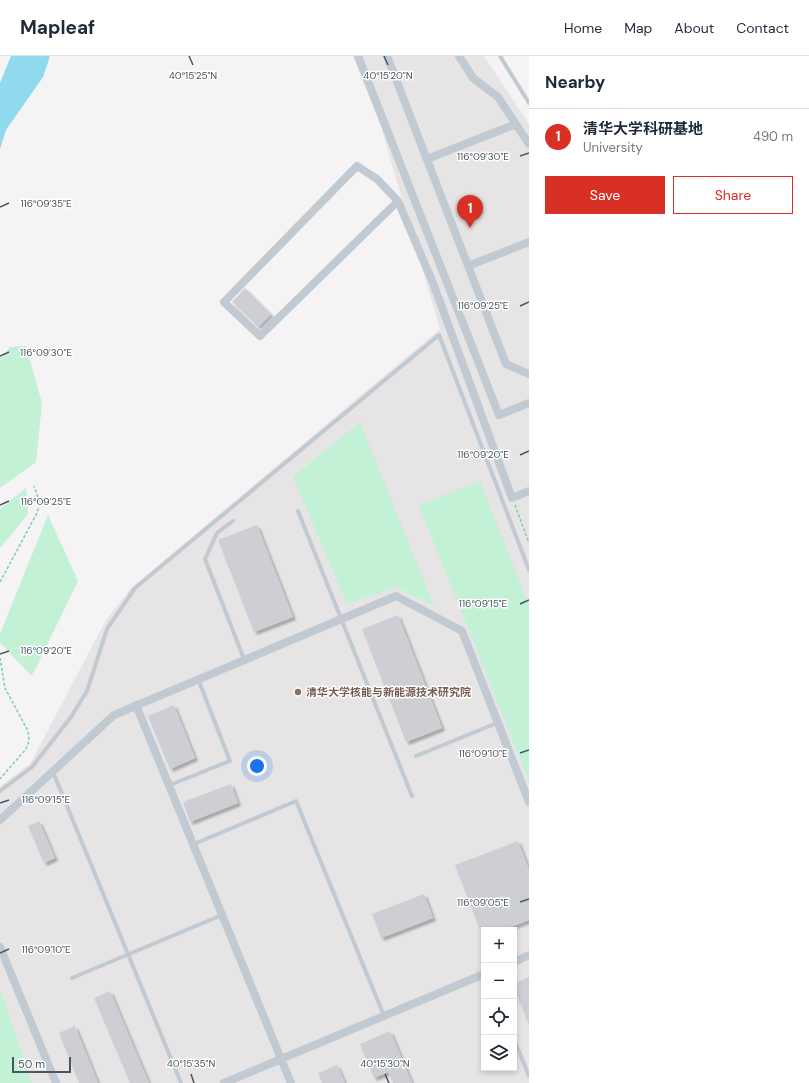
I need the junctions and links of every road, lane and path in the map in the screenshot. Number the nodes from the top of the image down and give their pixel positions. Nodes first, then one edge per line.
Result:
1 (358, 56) edge
2 (387, 56) edge
3 (459, 56) edge
4 (500, 56) edge
5 (529, 103) edge
6 (516, 124) junction
7 (529, 144) edge
8 (427, 159) junction
9 (398, 201) junction
10 (529, 242) edge
11 (468, 266) junction
12 (529, 374) edge
13 (529, 403) edge
14 (34, 486) dead end
15 (529, 492) edge
16 (512, 498) junction
17 (298, 511) dead end
18 (233, 521) dead end
19 (529, 543) edge
20 (529, 570) edge
21 (0, 582) edge
22 (342, 618) junction
23 (0, 658) edge
24 (244, 659) junction
25 (198, 678) junction
26 (136, 705) junction
27 (497, 723) junction
28 (416, 756) dead end
29 (53, 772) junction
30 (0, 779) edge
31 (170, 785) junction
32 (0, 791) edge
33 (412, 796) dead end
34 (529, 802) edge
35 (0, 820) edge
36 (194, 844) junction
37 (222, 915) junction
38 (0, 947) edge
39 (128, 954) junction
40 (529, 955) edge
41 (517, 961) edge
42 (481, 975) edge
43 (72, 978) dead end
44 (384, 1016) junction
45 (517, 1047) edge
46 (282, 1059) junction
47 (529, 1076) edge
48 (56, 1083) edge
49 (181, 1083) edge
50 (224, 1083) edge
51 (291, 1083) edge

1 - 13 street
2 - 8 street
3 - 6 street
4 - 5 lane
6 - 7 street
6 - 8 street
8 - 11 street
9 - 9 street
9 - 16 street
10 - 11 street
11 - 12 street
14 - 21 path
15 - 16 street
16 - 19 path
17 - 22 lane
18 - 24 lane
20 - 32 lane
22 - 24 street
22 - 27 street
22 - 33 lane
23 - 30 path
24 - 25 street
25 - 26 street
25 - 31 lane
26 - 29 street
26 - 31 street
27 - 28 lane
27 - 34 street
29 - 35 street
29 - 39 lane
31 - 36 street
36 - 37 street
36 - 44 lane
37 - 39 lane
37 - 46 street
38 - 48 street
39 - 43 lane
39 - 49 lane
40 - 41 street
42 - 44 street
44 - 46 street
45 - 47 lane
46 - 50 street
46 - 51 street

